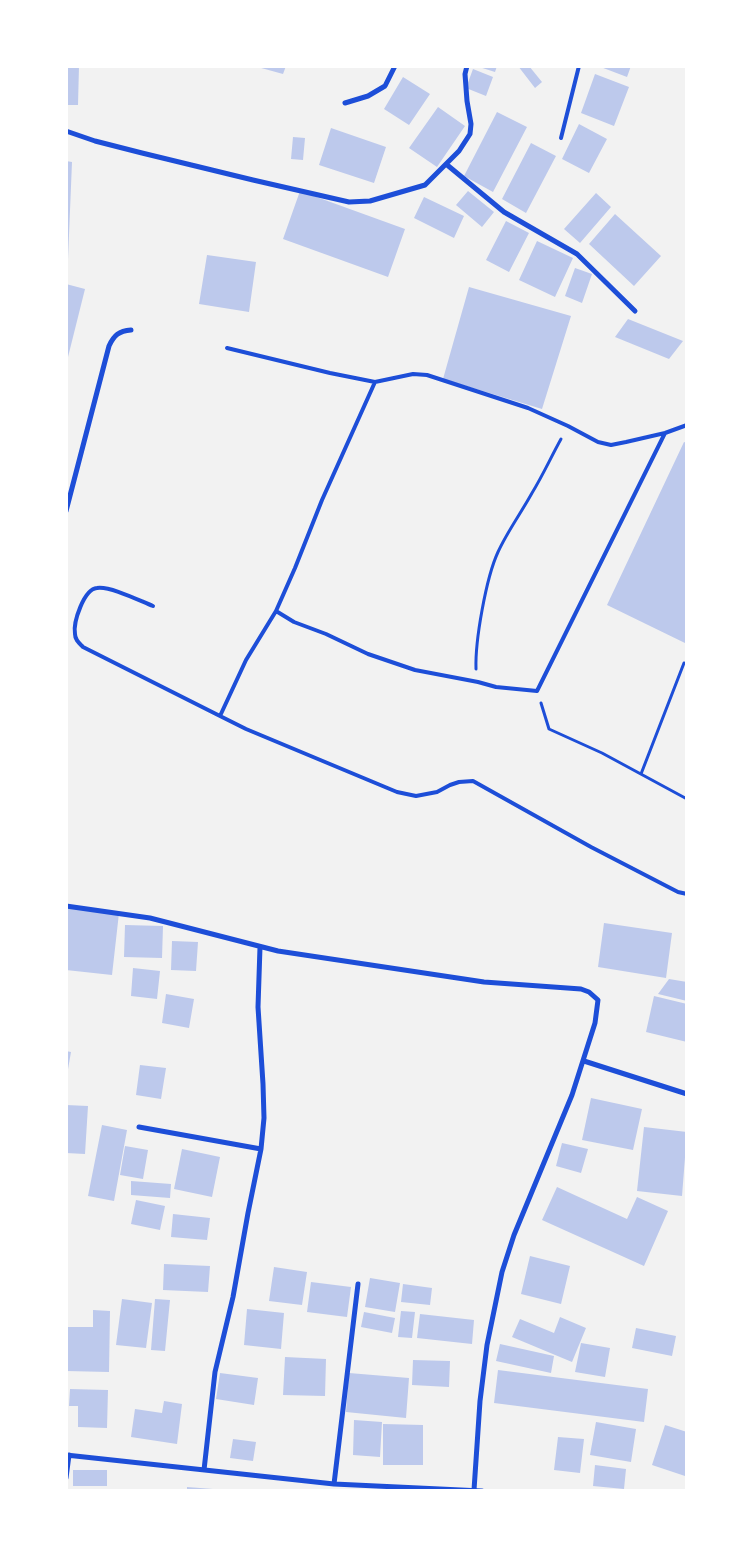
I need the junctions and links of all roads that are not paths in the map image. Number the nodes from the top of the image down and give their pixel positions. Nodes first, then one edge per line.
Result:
1 (394, 66) edge
2 (467, 66) edge
3 (579, 66) edge
4 (345, 103) dead end
5 (66, 131) edge
6 (561, 138) dead end
7 (446, 164) junction
8 (635, 311) dead end
9 (131, 330) dead end
10 (228, 348) dead end
11 (376, 382) junction
12 (687, 425) edge
13 (665, 433) junction
14 (66, 512) edge
15 (153, 606) dead end
16 (276, 611) junction
17 (220, 716) junction
18 (687, 894) edge
19 (66, 906) edge
20 (260, 947) junction
21 (584, 1061) junction
22 (687, 1094) edge
23 (139, 1127) dead end
24 (261, 1149) junction
25 (358, 1284) dead end
26 (68, 1455) edge
27 (204, 1470) junction
28 (66, 1478) edge
29 (334, 1484) junction
30 (474, 1490) edge
31 (482, 1491) edge

1 - 4 street
2 - 7 street
3 - 6 lane
5 - 7 street
7 - 8 street
9 - 14 street
10 - 11 lane
11 - 13 lane
11 - 16 lane
12 - 13 lane
13 - 16 lane
15 - 17 lane
16 - 17 lane
17 - 18 lane
19 - 20 street
20 - 21 street
20 - 24 street
21 - 22 street
21 - 30 street
23 - 24 street
24 - 27 street
25 - 29 street
26 - 27 street
26 - 28 street
27 - 29 street
29 - 30 street
30 - 31 street

